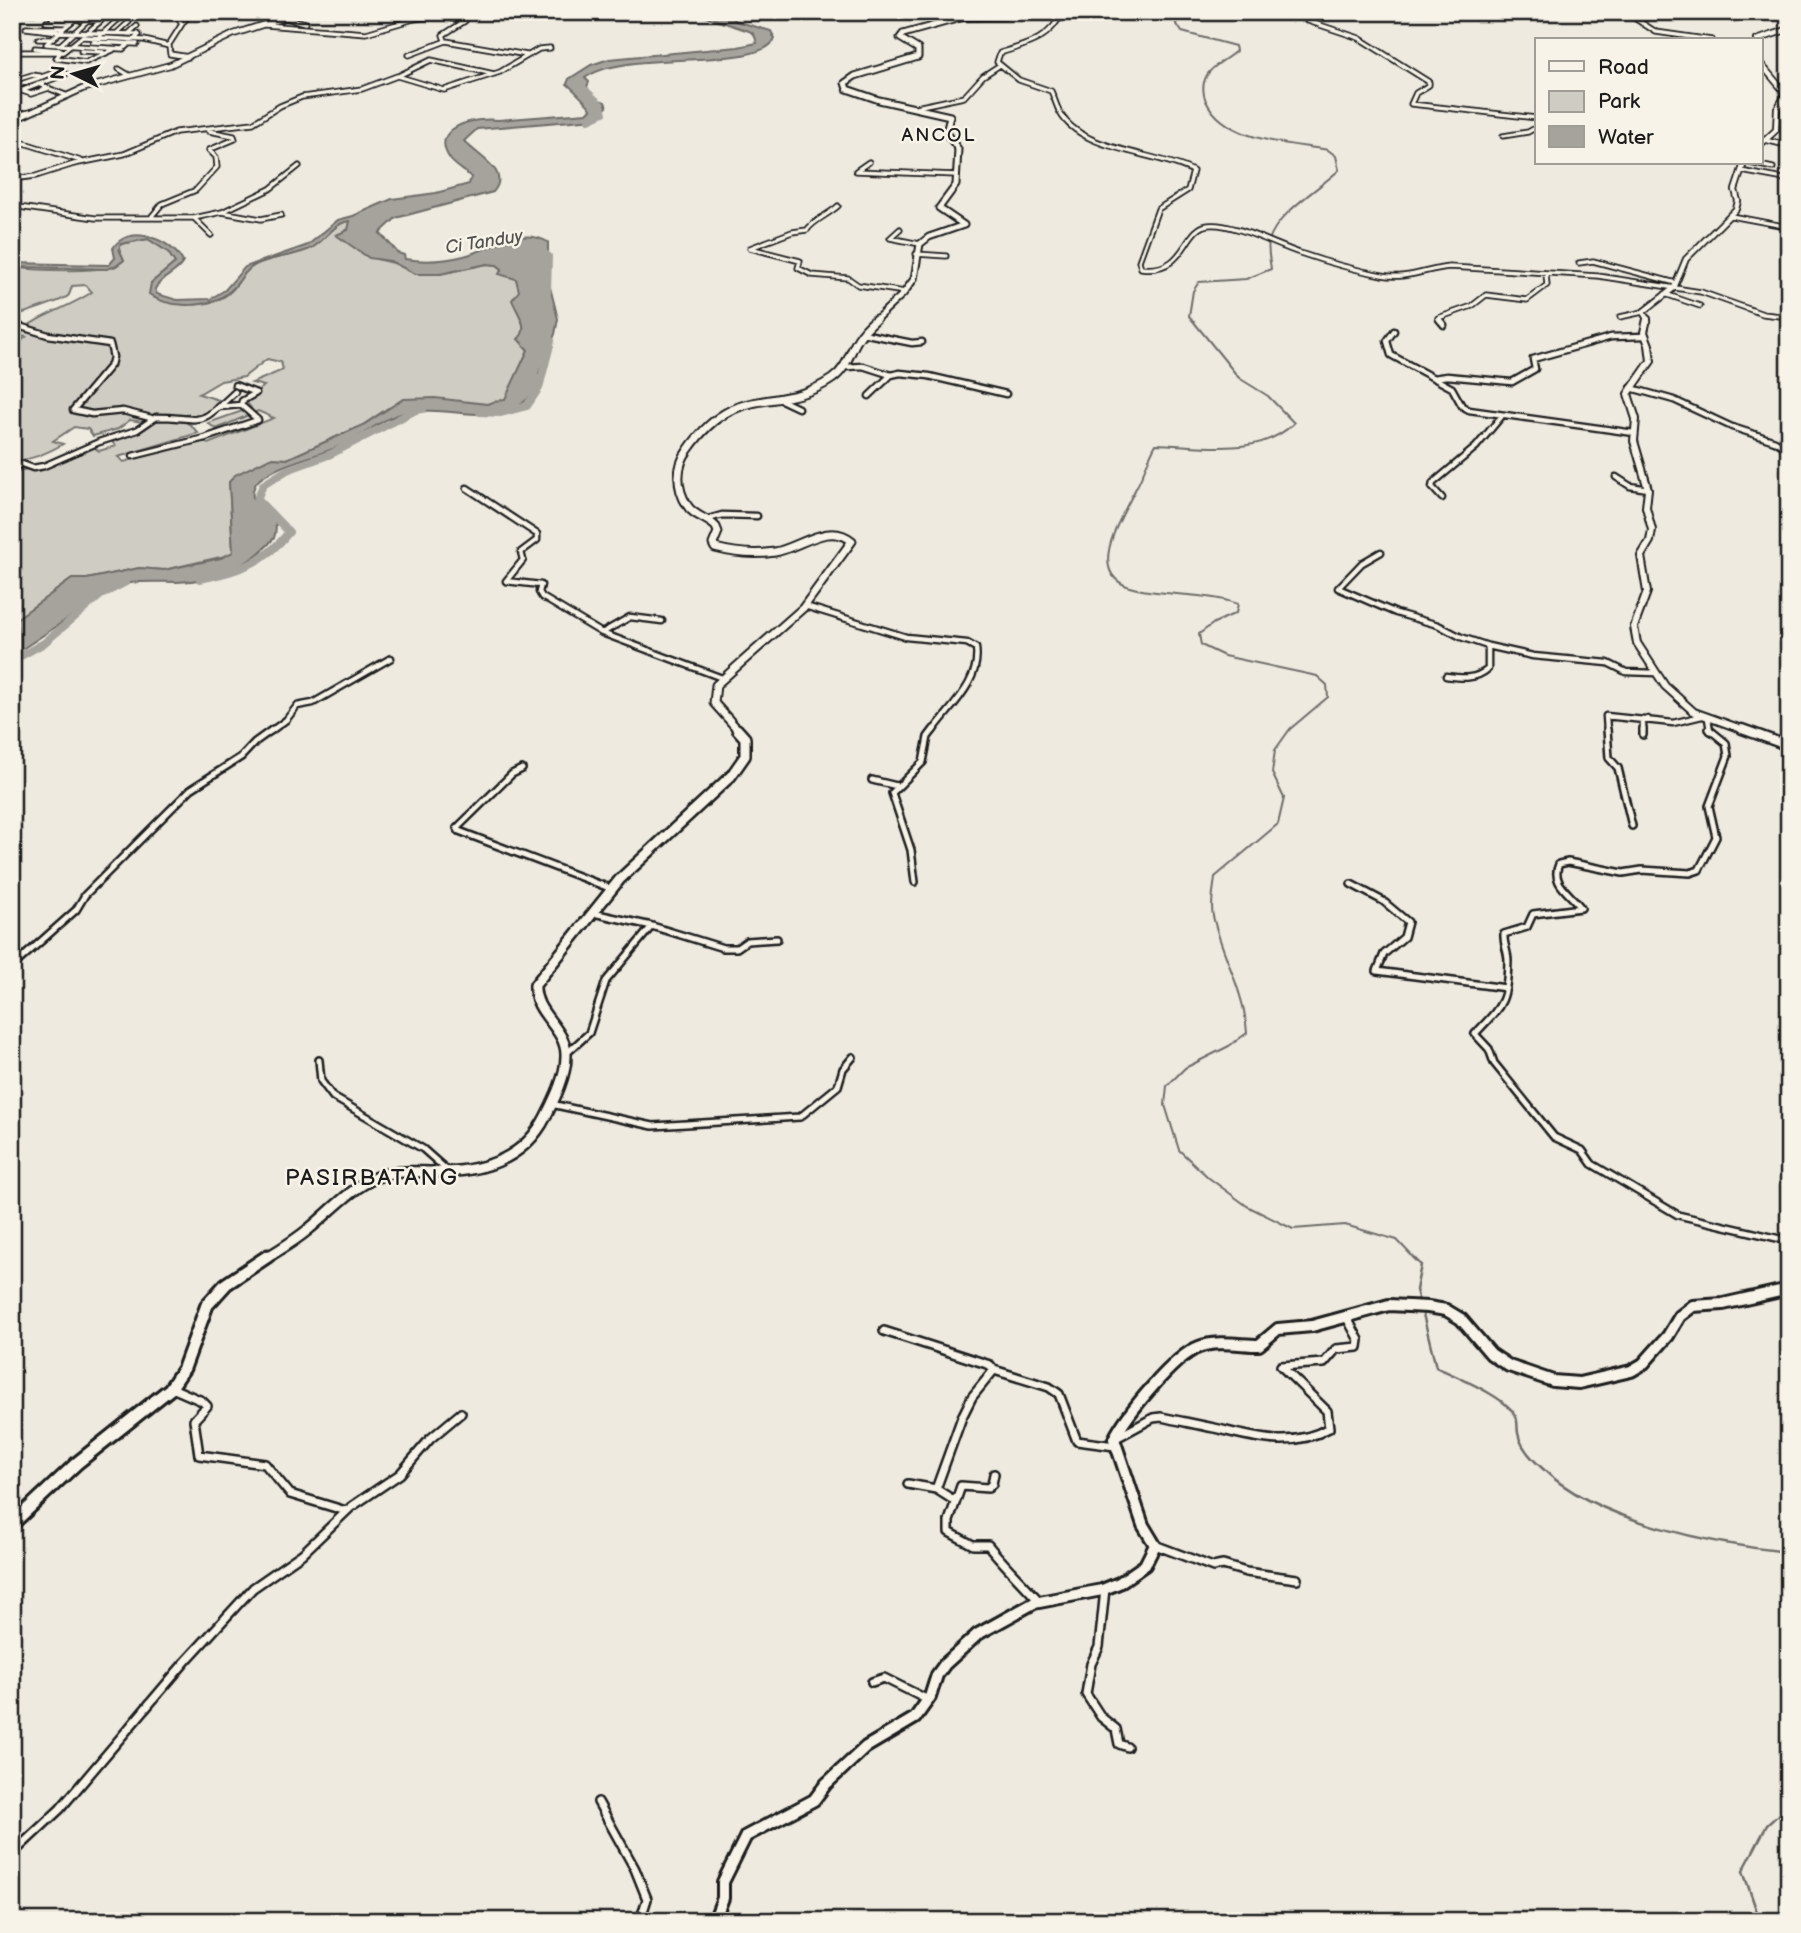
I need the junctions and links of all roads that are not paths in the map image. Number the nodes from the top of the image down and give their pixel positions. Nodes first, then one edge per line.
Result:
1 (18, 12) edge
2 (84, 12) edge
3 (173, 12) edge
4 (191, 12) edge
5 (302, 12) edge
6 (456, 12) edge
7 (1019, 12) edge
8 (1062, 12) edge
9 (1292, 12) edge
10 (1625, 12) edge
11 (34, 13) edge
12 (61, 14) dead end
13 (69, 14) edge
14 (436, 16) junction
15 (121, 17) dead end
16 (52, 18) dead end
17 (77, 18) junction
18 (106, 18) dead end
19 (286, 18) junction
20 (88, 20) junction
21 (101, 21) junction
22 (46, 22) dead end
23 (129, 22) dead end
24 (70, 23) junction
25 (305, 23) dead end
26 (182, 24) junction
27 (265, 25) junction
28 (137, 26) dead end
29 (51, 29) junction
30 (63, 29) junction
31 (1789, 29) edge
32 (75, 31) junction
33 (88, 32) junction
34 (1656, 32) junction
35 (103, 33) junction
36 (117, 33) junction
37 (128, 34) junction
38 (83, 37) junction
39 (98, 37) junction
40 (38, 38) dead end
41 (1654, 38) edge
42 (1698, 38) edge
43 (1762, 38) edge
44 (52, 39) junction
45 (134, 40) junction
46 (446, 41) junction
47 (128, 44) junction
48 (137, 44) dead end
49 (60, 45) junction
50 (72, 46) junction
51 (168, 46) junction
52 (87, 47) junction
53 (35, 48) dead end
54 (116, 48) junction
55 (550, 48) dead end
56 (67, 50) junction
57 (82, 51) junction
58 (12, 52) edge
59 (106, 53) junction
60 (58, 55) junction
61 (189, 57) junction
62 (528, 57) junction
63 (71, 60) junction
64 (431, 60) junction
65 (1000, 65) junction
66 (1762, 65) edge
67 (119, 69) dead end
68 (494, 74) junction
69 (129, 75) junction
70 (397, 76) junction
71 (43, 77) junction
72 (12, 83) edge
73 (18, 85) junction
74 (38, 85) junction
75 (49, 88) junction
76 (21, 91) junction
77 (68, 96) junction
78 (916, 107) junction
79 (35, 110) junction
80 (12, 116) edge
81 (1535, 118) edge
82 (12, 121) edge
83 (1535, 128) edge
84 (207, 130) junction
85 (1503, 136) dead end
86 (12, 139) edge
87 (1762, 141) edge
88 (1789, 146) edge
89 (84, 161) junction
90 (869, 162) dead end
91 (1744, 164) edge
92 (1755, 164) edge
93 (299, 166) dead end
94 (1773, 168) dead end
95 (1741, 172) junction
96 (956, 175) junction
97 (12, 179) edge
98 (1789, 180) edge
99 (12, 206) edge
100 (838, 206) dead end
101 (222, 212) junction
102 (281, 215) dead end
103 (152, 216) junction
104 (1731, 216) junction
105 (194, 218) junction
106 (1789, 227) edge
107 (901, 229) dead end
108 (211, 235) dead end
109 (919, 244) junction
110 (916, 254) junction
111 (1302, 254) joint
112 (946, 256) dead end
113 (1579, 262) dead end
114 (1546, 274) junction
115 (1675, 285) junction
116 (905, 292) junction
117 (1665, 294) junction
118 (1700, 306) dead end
119 (1643, 312) junction
120 (1620, 317) dead end
121 (1789, 317) edge
122 (12, 324) edge
123 (1444, 325) dead end
124 (1394, 331) dead end
125 (862, 333) junction
126 (1645, 336) junction
127 (922, 342) dead end
128 (847, 368) junction
129 (891, 375) junction
130 (1433, 378) junction
131 (235, 385) dead end
132 (1631, 388) junction
133 (235, 392) dead end
134 (1006, 394) dead end
135 (869, 396) dead end
136 (778, 398) junction
137 (241, 405) junction
138 (218, 407) junction
139 (798, 408) dead end
140 (1501, 416) junction
141 (152, 418) junction
142 (1634, 433) junction
143 (1789, 452) edge
144 (133, 456) dead end
145 (1789, 461) edge
146 (12, 468) edge
147 (1616, 477) dead end
148 (467, 488) dead end
149 (1648, 489) junction
150 (1442, 498) dead end
151 (757, 516) dead end
152 (708, 519) junction
153 (1381, 552) dead end
154 (805, 607) junction
155 (662, 621) dead end
156 (602, 633) junction
157 (1488, 646) junction
158 (391, 657) dead end
159 (1656, 673) junction
160 (1446, 676) dead end
161 (722, 678) junction
162 (1705, 717) junction
163 (1648, 719) junction
164 (1643, 735) dead end
165 (1789, 746) edge
166 (522, 769) dead end
167 (872, 780) dead end
168 (897, 786) junction
169 (1632, 826) dead end
170 (915, 882) dead end
171 (1351, 884) dead end
172 (612, 889) junction
173 (593, 913) junction
174 (652, 926) junction
175 (777, 939) dead end
176 (12, 967) edge
177 (1506, 988) junction
178 (567, 1053) junction
179 (853, 1057) dead end
180 (318, 1060) dead end
181 (551, 1104) junction
182 (449, 1172) junction
183 (1789, 1241) edge
184 (1789, 1289) edge
185 (1346, 1315) junction
186 (884, 1331) dead end
187 (994, 1370) junction
188 (172, 1388) junction
189 (461, 1413) dead end
190 (1114, 1443) junction
191 (994, 1474) dead end
192 (908, 1484) dead end
193 (936, 1489) junction
194 (955, 1501) junction
195 (346, 1511) junction
196 (12, 1524) edge
197 (1155, 1545) junction
198 (1297, 1579) dead end
199 (1105, 1589) junction
200 (1039, 1601) junction
201 (872, 1682) dead end
202 (928, 1700) junction
203 (1127, 1747) dead end
204 (598, 1802) dead end
205 (12, 1854) edge
206 (644, 1921) edge
207 (714, 1921) edge

1 - 11 street
2 - 17 street
3 - 26 street
4 - 26 street
5 - 19 street
6 - 14 street
7 - 78 main road
8 - 65 street
9 - 81 street
10 - 34 street
12 - 13 street
14 - 27 street
14 - 46 street
15 - 35 street
16 - 17 street
17 - 20 street
17 - 24 street
18 - 21 street
19 - 25 street
19 - 27 street
20 - 21 street
20 - 32 street
21 - 33 street
22 - 24 street
23 - 36 street
24 - 30 street
26 - 51 street
27 - 61 street
28 - 37 street
29 - 29 street
29 - 30 street
30 - 32 street
30 - 44 street
31 - 43 street
32 - 33 street
32 - 49 street
33 - 35 street
33 - 38 street
34 - 41 street
34 - 42 street
35 - 36 street
35 - 39 street
36 - 37 street
37 - 45 street
38 - 39 street
38 - 50 street
39 - 45 street
39 - 47 street
40 - 44 street
44 - 49 street
45 - 47 street
45 - 51 street
46 - 62 street
46 - 64 street
47 - 48 street
47 - 54 street
49 - 50 street
50 - 52 street
50 - 56 street
51 - 61 street
52 - 54 street
52 - 57 street
53 - 56 street
54 - 59 street
55 - 62 street
56 - 60 street
57 - 59 street
57 - 63 street
58 - 60 street
59 - 63 street
60 - 63 street
61 - 69 street
62 - 68 street
64 - 68 street
64 - 70 street
65 - 78 street
65 - 111 street
66 - 87 street
67 - 69 street
68 - 70 street
69 - 77 street
70 - 84 street
71 - 72 street
71 - 73 street
71 - 74 street
72 - 73 street
73 - 76 street
74 - 75 street
74 - 76 street
75 - 76 street
75 - 77 street
77 - 79 street
78 - 96 main road
79 - 80 street
79 - 82 street
83 - 85 street
84 - 89 street
84 - 103 street
86 - 89 street
87 - 88 street
89 - 97 street
90 - 96 street
91 - 95 street
92 - 94 street
93 - 101 street
95 - 98 street
95 - 104 street
96 - 109 main road
99 - 103 street
100 - 116 street
101 - 102 street
101 - 105 street
103 - 105 street
104 - 106 street
104 - 115 street
105 - 108 street
107 - 109 street
109 - 110 main road
110 - 112 street
110 - 116 main road
111 - 114 street
113 - 115 street
114 - 115 street
114 - 123 street
115 - 117 street
115 - 121 street
116 - 125 main road
117 - 118 street
117 - 119 street
119 - 120 street
119 - 126 street
122 - 141 street
124 - 130 street
125 - 127 street
125 - 128 main road
126 - 130 street
126 - 132 street
128 - 129 street
128 - 136 main road
129 - 134 street
129 - 135 street
130 - 140 street
131 - 137 street
132 - 142 street
132 - 143 street
133 - 138 street
136 - 139 street
136 - 152 main road
137 - 138 street
137 - 144 street
138 - 141 street
140 - 142 street
140 - 150 street
141 - 146 street
142 - 149 street
143 - 145 street
147 - 149 street
148 - 156 street
149 - 159 street
151 - 152 street
152 - 154 main road
153 - 157 street
154 - 161 main road
154 - 168 street
155 - 156 street
156 - 161 street
157 - 159 street
157 - 160 street
158 - 176 street
159 - 162 street
161 - 172 main road
162 - 163 street
162 - 165 street
162 - 177 street
163 - 164 street
163 - 169 street
166 - 172 street
167 - 168 street
168 - 170 street
171 - 177 street
172 - 173 main road
173 - 174 street
173 - 178 main road
174 - 175 street
174 - 178 street
177 - 183 street
178 - 181 main road
179 - 181 street
180 - 182 street
181 - 182 main road
182 - 188 main road
184 - 185 street
185 - 190 street
185 - 190 street
186 - 187 street
187 - 190 street
187 - 193 street
188 - 195 street
188 - 196 main road
189 - 195 street
190 - 197 street
191 - 194 street
192 - 193 street
193 - 194 street
194 - 200 street
195 - 205 street
197 - 198 street
197 - 199 street
199 - 200 street
199 - 203 street
200 - 202 street
201 - 202 street
202 - 207 street
204 - 206 street

